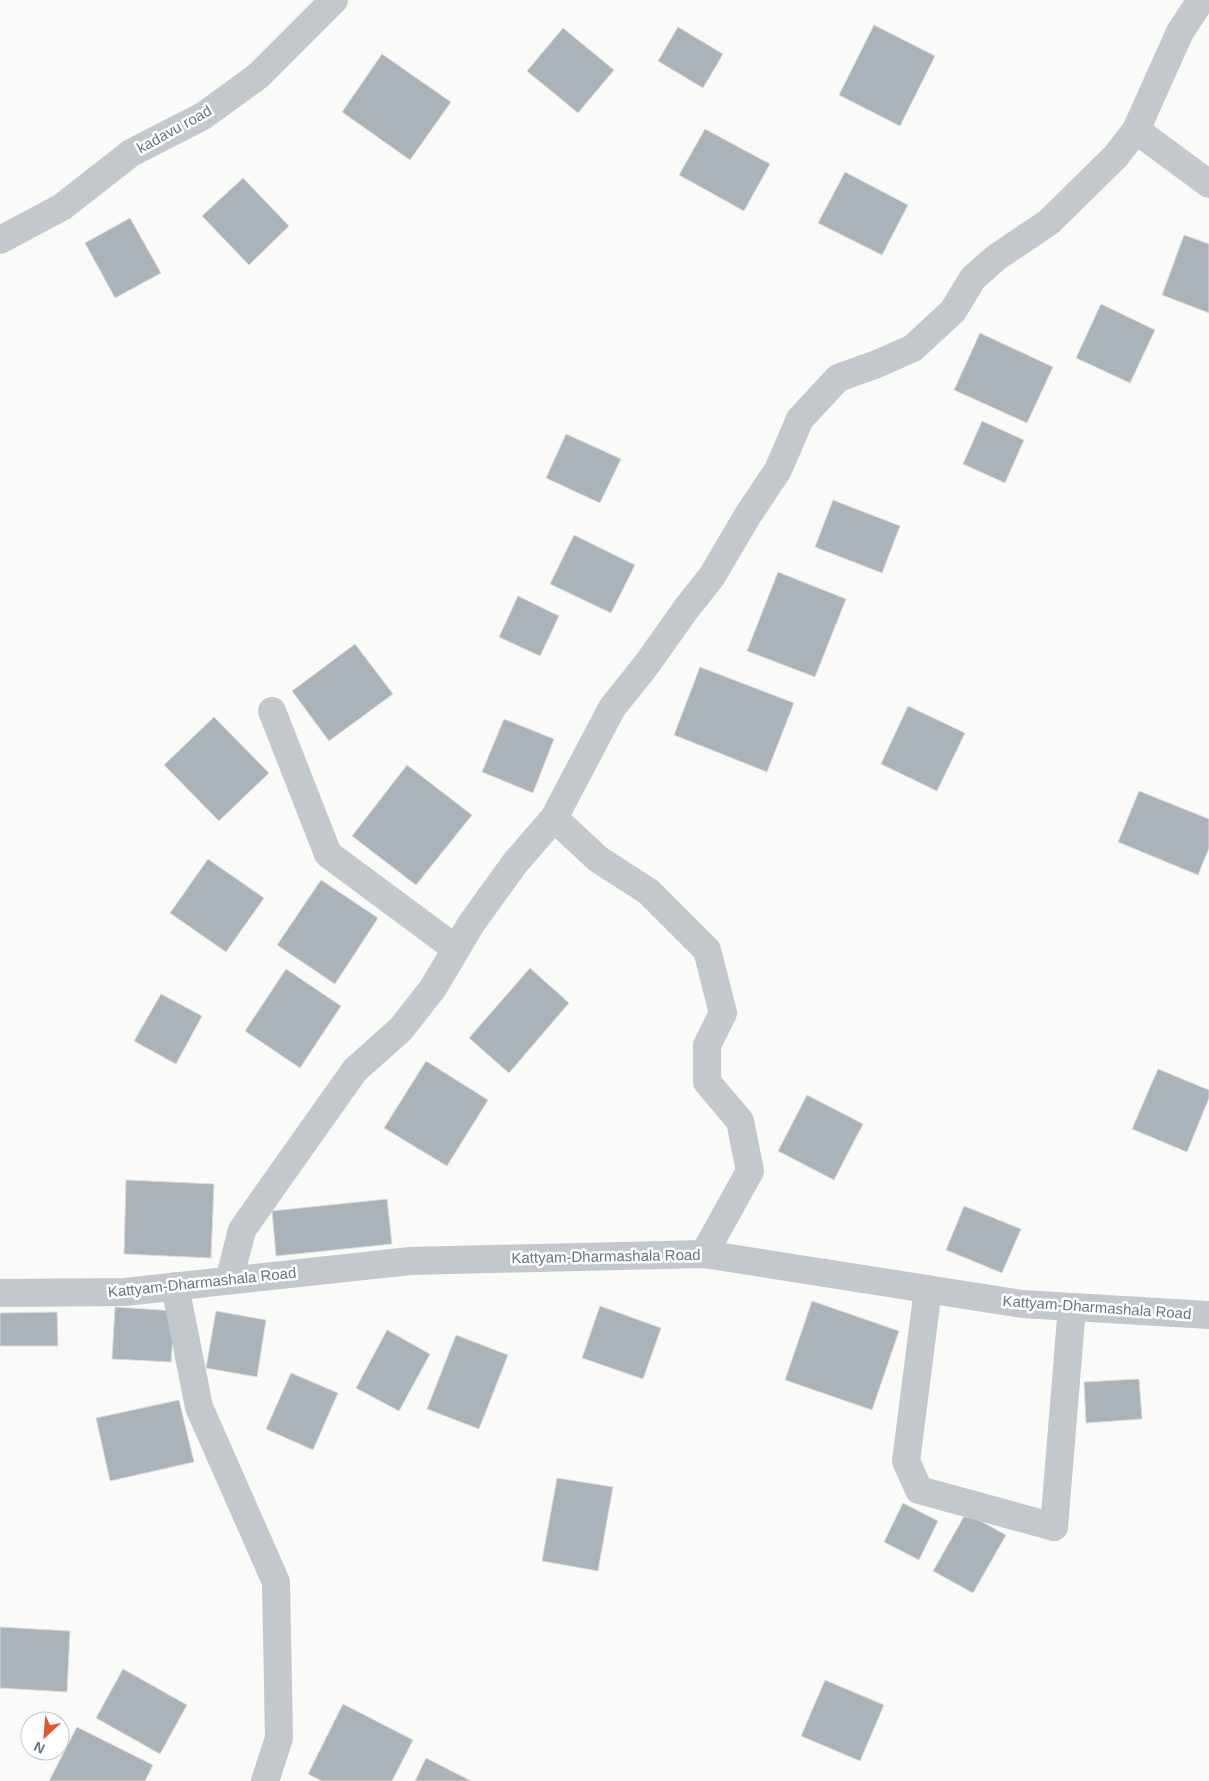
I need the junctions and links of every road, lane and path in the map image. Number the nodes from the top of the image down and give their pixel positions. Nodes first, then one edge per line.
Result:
1 (334, 0) edge
2 (1201, 0) edge
3 (1136, 130) junction
4 (1209, 184) edge
5 (0, 240) edge
6 (272, 711) dead end
7 (554, 818) junction
8 (456, 949) junction
9 (704, 1254) junction
10 (229, 1281) junction
11 (175, 1286) junction
12 (928, 1288) junction
13 (0, 1293) edge
14 (1072, 1307) junction
15 (1209, 1315) edge
16 (265, 1781) edge

1 - 5 street, kadavu road
2 - 3 street
3 - 4 street
3 - 7 street
6 - 8 street
7 - 8 street
7 - 9 street
8 - 10 street
9 - 10 street, Kattyam-Dharmashala Road
9 - 12 street, Kattyam-Dharmashala Road
10 - 11 street, Kattyam-Dharmashala Road
11 - 13 street, Kattyam-Dharmashala Road
11 - 16 street
12 - 14 street, Kattyam-Dharmashala Road
12 - 14 street
14 - 15 street, Kattyam-Dharmashala Road

